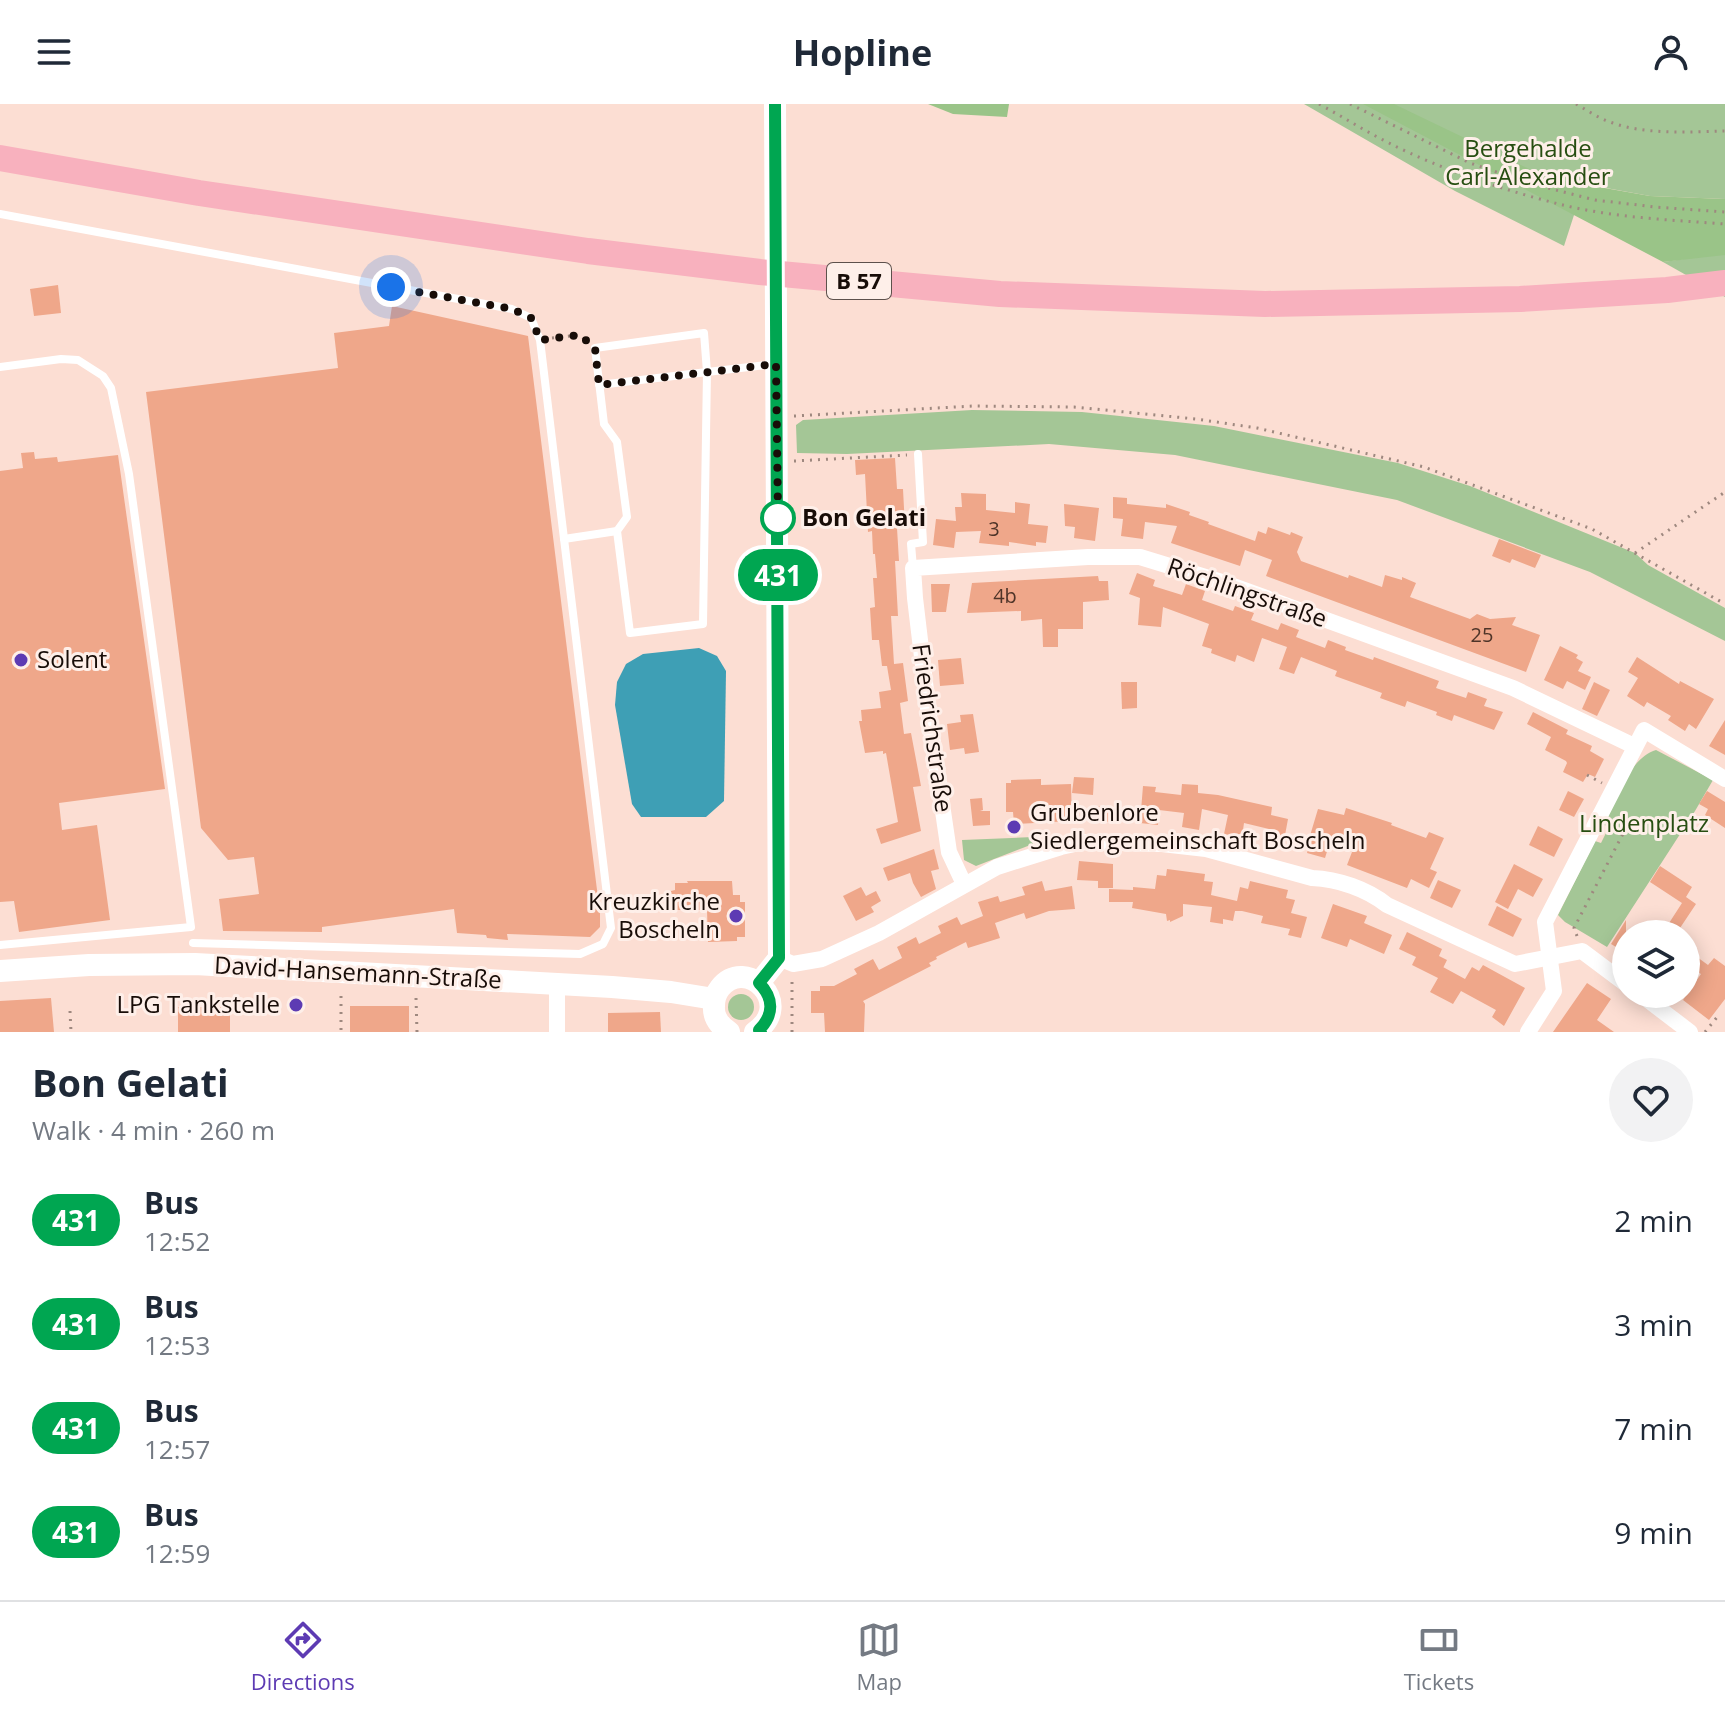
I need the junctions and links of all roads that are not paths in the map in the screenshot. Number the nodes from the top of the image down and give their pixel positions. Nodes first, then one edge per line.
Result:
1 (775, 104) edge
2 (0, 158) edge
3 (0, 214) edge
4 (1725, 283) edge
5 (776, 364) junction
6 (0, 367) edge
7 (707, 372) junction
8 (599, 385) junction
9 (918, 454) road end
10 (617, 531) junction
11 (564, 539) junction
12 (913, 568) junction
13 (1634, 746) junction
14 (1725, 779) edge
15 (964, 884) junction
16 (191, 927) junction
17 (0, 945) edge
18 (194, 953) junction
19 (1551, 956) junction
20 (779, 958) junction
21 (0, 971) edge
22 (1612, 974) edge
23 (759, 983) junction
24 (557, 985) junction
25 (714, 999) junction
26 (1658, 1008) edge
27 (758, 1031) edge
28 (557, 1032) edge
29 (729, 1032) edge
30 (1528, 1032) edge
31 (1690, 1032) edge

1 - 5 street
2 - 4 main road, B 57
3 - 11 lane
5 - 7 lane
5 - 20 street
6 - 16 lane
7 - 8 lane
7 - 8 lane
7 - 10 lane
8 - 10 lane
9 - 12 lane
10 - 11 lane
11 - 18 lane
12 - 13 street, Röchlingstraße
12 - 15 street, Friedrichstraße
13 - 14 street
13 - 19 street
15 - 19 street
15 - 20 street
16 - 17 lane
16 - 18 lane
18 - 21 street, David-Hansemann-Straße
18 - 24 street, David-Hansemann-Straße
19 - 22 street
19 - 30 street
20 - 23 street
23 - 25 street
23 - 27 street
24 - 25 street, David-Hansemann-Straße
24 - 28 street
25 - 29 street
26 - 31 street

